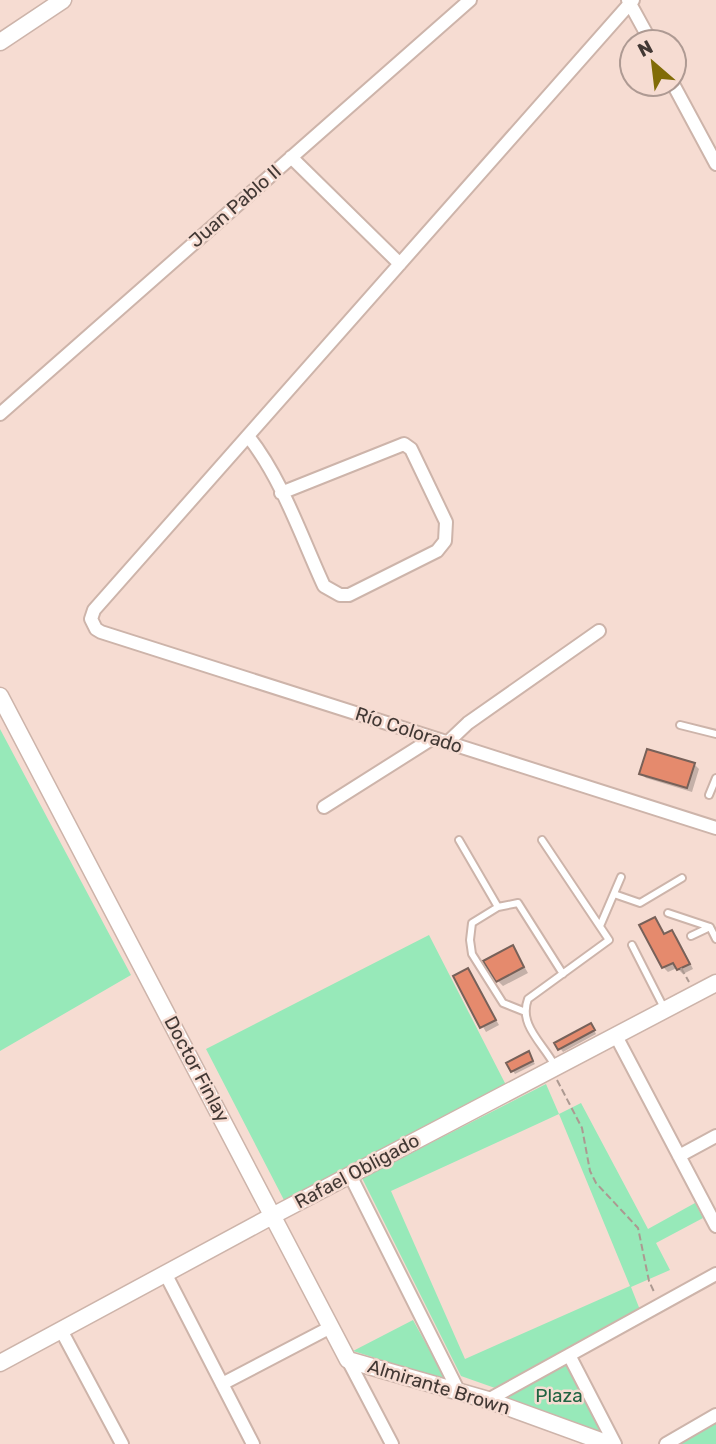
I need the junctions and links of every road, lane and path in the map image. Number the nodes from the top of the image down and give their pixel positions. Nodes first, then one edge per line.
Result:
1 (63, 0) edge
2 (470, 0) edge
3 (630, 1) edge
4 (644, 28) edge
5 (0, 42) edge
6 (681, 98) edge
7 (291, 157) junction
8 (716, 164) edge
9 (400, 264) junction
10 (0, 414) edge
11 (248, 436) junction
12 (281, 493) junction
13 (599, 631) dead end
14 (0, 696) edge
15 (680, 725) dead end
16 (716, 734) edge
17 (433, 738) junction
18 (447, 742) junction
19 (716, 778) edge
20 (709, 795) dead end
21 (324, 807) dead end
22 (716, 828) edge
23 (459, 840) dead end
24 (542, 840) dead end
25 (621, 877) dead end
26 (682, 878) dead end
27 (614, 894) junction
28 (498, 907) junction
29 (668, 913) dead end
30 (600, 926) junction
31 (710, 927) junction
32 (691, 936) dead end
33 (716, 939) edge
34 (632, 945) dead end
35 (681, 968) dead end
36 (563, 974) junction
37 (716, 984) edge
38 (695, 994) junction
39 (665, 1010) junction
40 (523, 1012) junction
41 (616, 1036) junction
42 (554, 1069) junction
43 (716, 1136) edge
44 (679, 1156) junction
45 (350, 1175) junction
46 (274, 1215) junction
47 (716, 1226) edge
48 (165, 1273) junction
49 (716, 1274) edge
50 (660, 1304) junction
51 (331, 1327) junction
52 (61, 1330) junction
53 (569, 1355) junction
54 (348, 1360) junction
55 (0, 1363) edge
56 (222, 1384) junction
57 (459, 1392) junction
58 (488, 1400) junction
59 (716, 1415) edge
60 (391, 1440) edge
61 (122, 1444) edge
62 (253, 1444) edge
63 (375, 1444) edge
64 (609, 1444) edge
65 (615, 1444) edge
66 (666, 1444) edge

1 - 5 street
2 - 7 street, Juan Pablo II
3 - 4 street
3 - 9 street
6 - 8 street
7 - 9 street
7 - 10 street, Juan Pablo II
9 - 11 street
11 - 12 street
11 - 17 street, Río Colorado
12 - 12 street
13 - 18 street
14 - 46 street, Doctor Finlay
15 - 16 lane
17 - 18 street, Río Colorado
17 - 21 street
18 - 22 street, Río Colorado
19 - 20 lane
23 - 28 lane
24 - 30 lane
25 - 27 lane
26 - 27 lane
27 - 30 lane
28 - 36 lane
28 - 40 lane
29 - 31 lane
30 - 36 lane
31 - 32 lane
31 - 33 lane
34 - 39 lane
35 - 38 path
36 - 40 lane
37 - 38 street, Rafael Obligado
38 - 39 street, Rafael Obligado
39 - 41 street, Rafael Obligado
40 - 42 lane
41 - 42 street, Rafael Obligado
41 - 44 street
42 - 45 street, Rafael Obligado
42 - 50 path
43 - 44 street
44 - 47 street
45 - 46 street, Rafael Obligado
45 - 57 street
46 - 48 street, Rafael Obligado
46 - 51 street, Doctor Finlay
48 - 52 street, Rafael Obligado
48 - 56 street
49 - 50 street
50 - 53 street
51 - 54 street, Doctor Finlay
51 - 56 street
52 - 55 street, Rafael Obligado
52 - 61 street
53 - 58 street
53 - 65 street
54 - 57 street, Almirante Brown
54 - 60 street, Doctor Finlay
56 - 62 street
57 - 58 street, Almirante Brown
58 - 64 street, Almirante Brown
59 - 66 street
60 - 63 street

